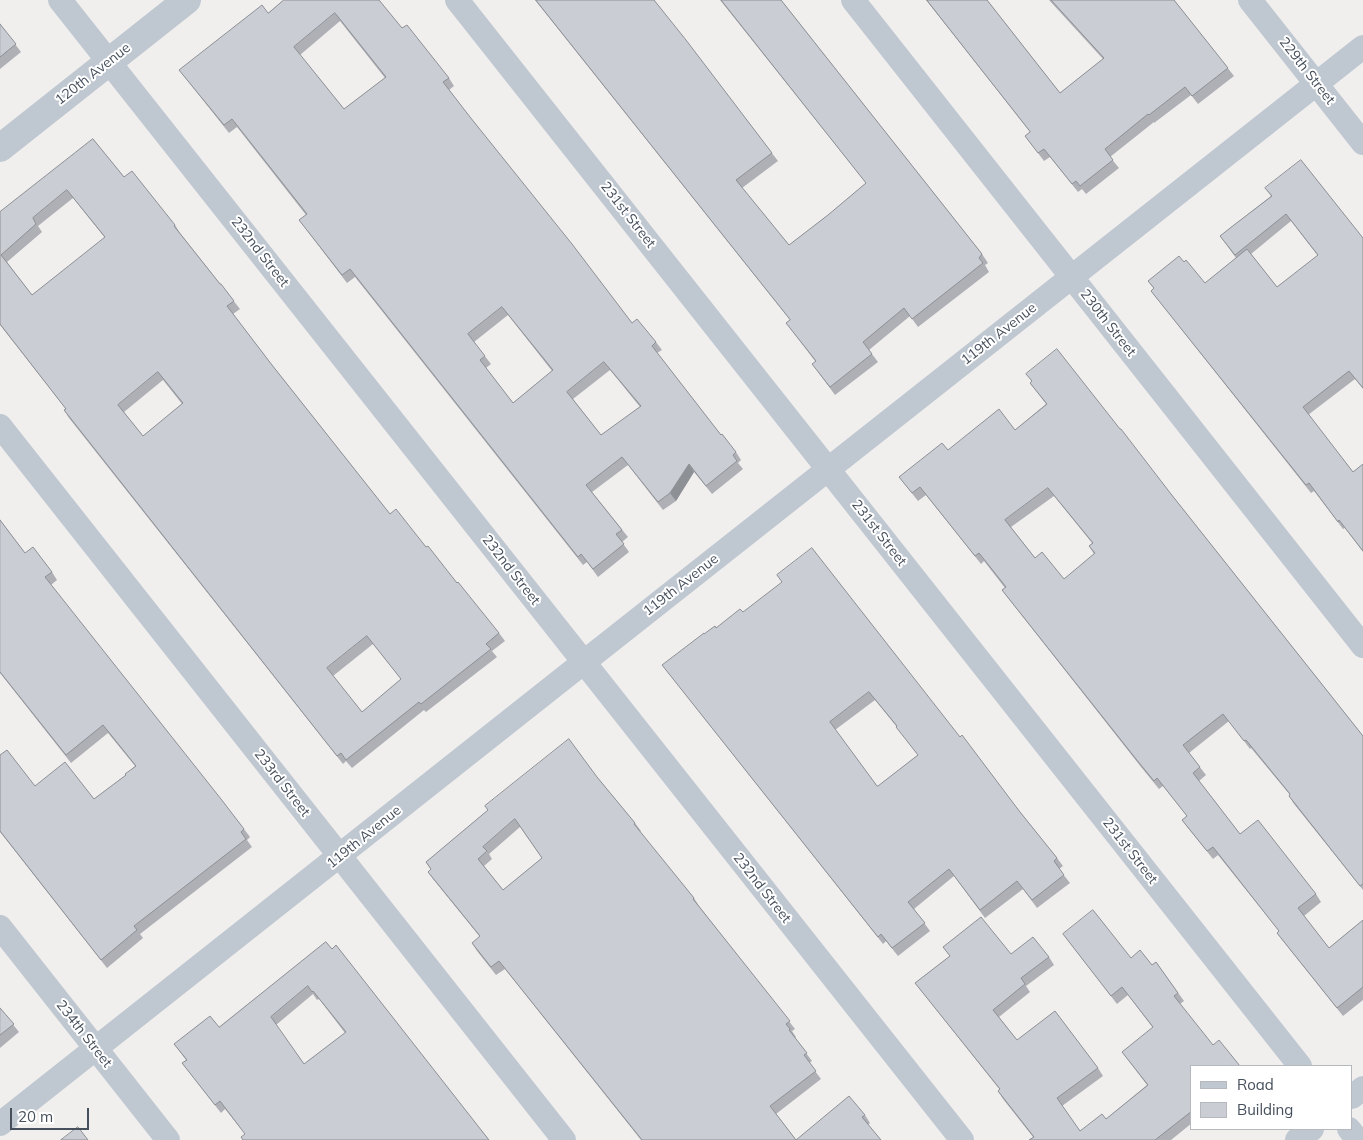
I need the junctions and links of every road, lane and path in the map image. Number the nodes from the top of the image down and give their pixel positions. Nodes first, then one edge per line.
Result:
1 (60, 0) edge
2 (187, 0) edge
3 (458, 0) edge
4 (853, 0) edge
5 (1250, 0) edge
6 (1363, 47) edge
7 (109, 62) junction
8 (1317, 84) junction
9 (1363, 143) edge
10 (0, 148) edge
11 (1072, 277) junction
12 (0, 426) edge
13 (828, 469) junction
14 (1363, 646) edge
15 (584, 662) junction
16 (340, 856) junction
17 (0, 927) edge
18 (96, 1048) junction
19 (1299, 1065) edge
20 (1363, 1088) edge
21 (1353, 1096) edge
22 (0, 1124) edge
23 (1311, 1130) edge
24 (1350, 1130) edge
25 (168, 1140) edge
26 (564, 1140) edge
27 (962, 1140) edge
28 (1297, 1140) edge
29 (1358, 1140) edge

1 - 7 street, 232nd Street
2 - 7 street, 120th Avenue
3 - 13 street, 231st Street
4 - 11 street, 230th Street
5 - 8 street, 229th Street
6 - 8 street, 119th Avenue
7 - 10 street, 120th Avenue
7 - 15 street, 232nd Street
8 - 9 street, 229th Street
8 - 11 street, 119th Avenue
11 - 13 street, 119th Avenue
11 - 14 street, 230th Street
12 - 16 street, 233rd Street
13 - 15 street, 119th Avenue
13 - 19 street, 231st Street
15 - 16 street, 119th Avenue
15 - 27 street, 232nd Street
16 - 18 street, 119th Avenue
16 - 26 street, 233rd Street
17 - 18 street, 234th Street
18 - 22 street, 119th Avenue
18 - 25 street, 234th Street
20 - 21 street
23 - 28 street
24 - 29 street

